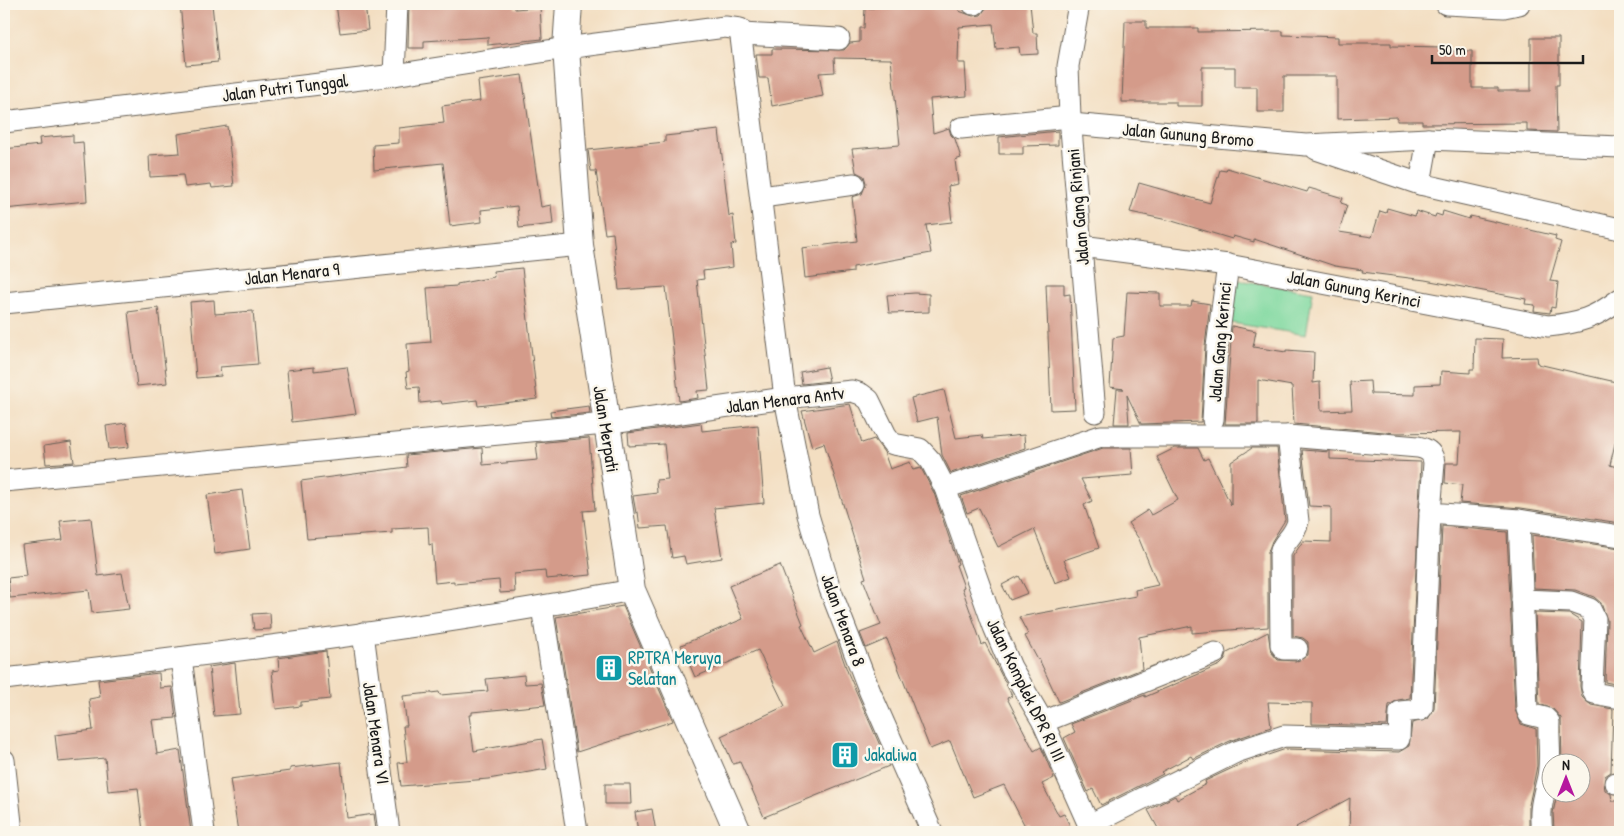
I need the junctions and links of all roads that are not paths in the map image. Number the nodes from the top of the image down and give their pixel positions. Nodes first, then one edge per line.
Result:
1 (397, 4) edge
2 (569, 4) edge
3 (1079, 4) edge
4 (1446, 4) edge
5 (1519, 4) edge
6 (742, 34) junction
7 (839, 39) dead end
8 (566, 48) junction
9 (394, 75) junction
10 (1071, 121) junction
11 (4, 122) edge
12 (960, 128) dead end
13 (1428, 139) junction
14 (1306, 145) junction
15 (1620, 147) edge
16 (854, 184) dead end
17 (1420, 184) junction
18 (762, 197) junction
19 (1620, 229) edge
20 (580, 245) junction
21 (1081, 246) junction
22 (1228, 265) junction
23 (1620, 299) edge
24 (4, 303) edge
25 (786, 398) junction
26 (1095, 412) dead end
27 (1214, 420) dead end
28 (605, 424) junction
29 (1288, 436) junction
30 (4, 481) edge
31 (945, 488) junction
32 (1430, 513) junction
33 (1519, 520) junction
34 (1620, 536) edge
35 (632, 590) junction
36 (1522, 600) junction
37 (542, 607) junction
38 (362, 633) junction
39 (1297, 649) dead end
40 (1215, 653) dead end
41 (181, 658) junction
42 (4, 679) edge
43 (1620, 698) edge
44 (1043, 722) junction
45 (4, 769) edge
46 (1091, 829) edge
47 (12, 832) edge
48 (204, 832) edge
49 (389, 832) edge
50 (578, 832) edge
51 (738, 832) edge
52 (932, 832) edge
53 (1542, 832) edge

1 - 9 street
2 - 8 street, Jalan Merpati
3 - 10 street, Jalan Gang Rinjani
4 - 5 street
6 - 7 street, Jalan Putri Tunggal
6 - 8 street, Jalan Putri Tunggal
6 - 18 street, Jalan Menara 8
8 - 9 street, Jalan Putri Tunggal
8 - 20 street, Jalan Merpati
9 - 11 street, Jalan Putri Tunggal
10 - 12 street, Jalan Gunung Bromo
10 - 14 street, Jalan Gunung Bromo
10 - 21 street, Jalan Gang Rinjani
13 - 14 street, Jalan Gunung Bromo
13 - 15 street, Jalan Gunung Bromo
13 - 17 street
14 - 17 street, Jalan Gunung Bromo
16 - 18 street
17 - 19 street, Jalan Gunung Bromo
18 - 25 street, Jalan Menara 8
20 - 24 street, Jalan Menara 9
20 - 28 street, Jalan Merpati
21 - 22 street, Jalan Gunung Kerinci
21 - 26 street, Jalan Gang Rinjani
22 - 23 street, Jalan Gunung Kerinci
22 - 27 street, Jalan Gang Kerinci
25 - 28 street, Jalan Menara Antv
25 - 31 street, Jalan Menara Antv
25 - 52 street, Jalan Menara 8
28 - 30 street, Jalan Menara Antv
28 - 35 street, Jalan Merpati
29 - 31 street
29 - 32 street
29 - 39 street
31 - 44 street, Jalan Komplek DPR RI III
32 - 33 street
32 - 46 street
33 - 34 street
33 - 36 street
35 - 37 street
35 - 51 street, Jalan Merpati
36 - 43 street
36 - 53 street
37 - 38 street
37 - 50 street
38 - 41 street
38 - 49 street, Jalan Menara VI
40 - 44 street
41 - 42 street
41 - 48 street
44 - 46 street, Jalan Komplek DPR RI III
45 - 47 street

